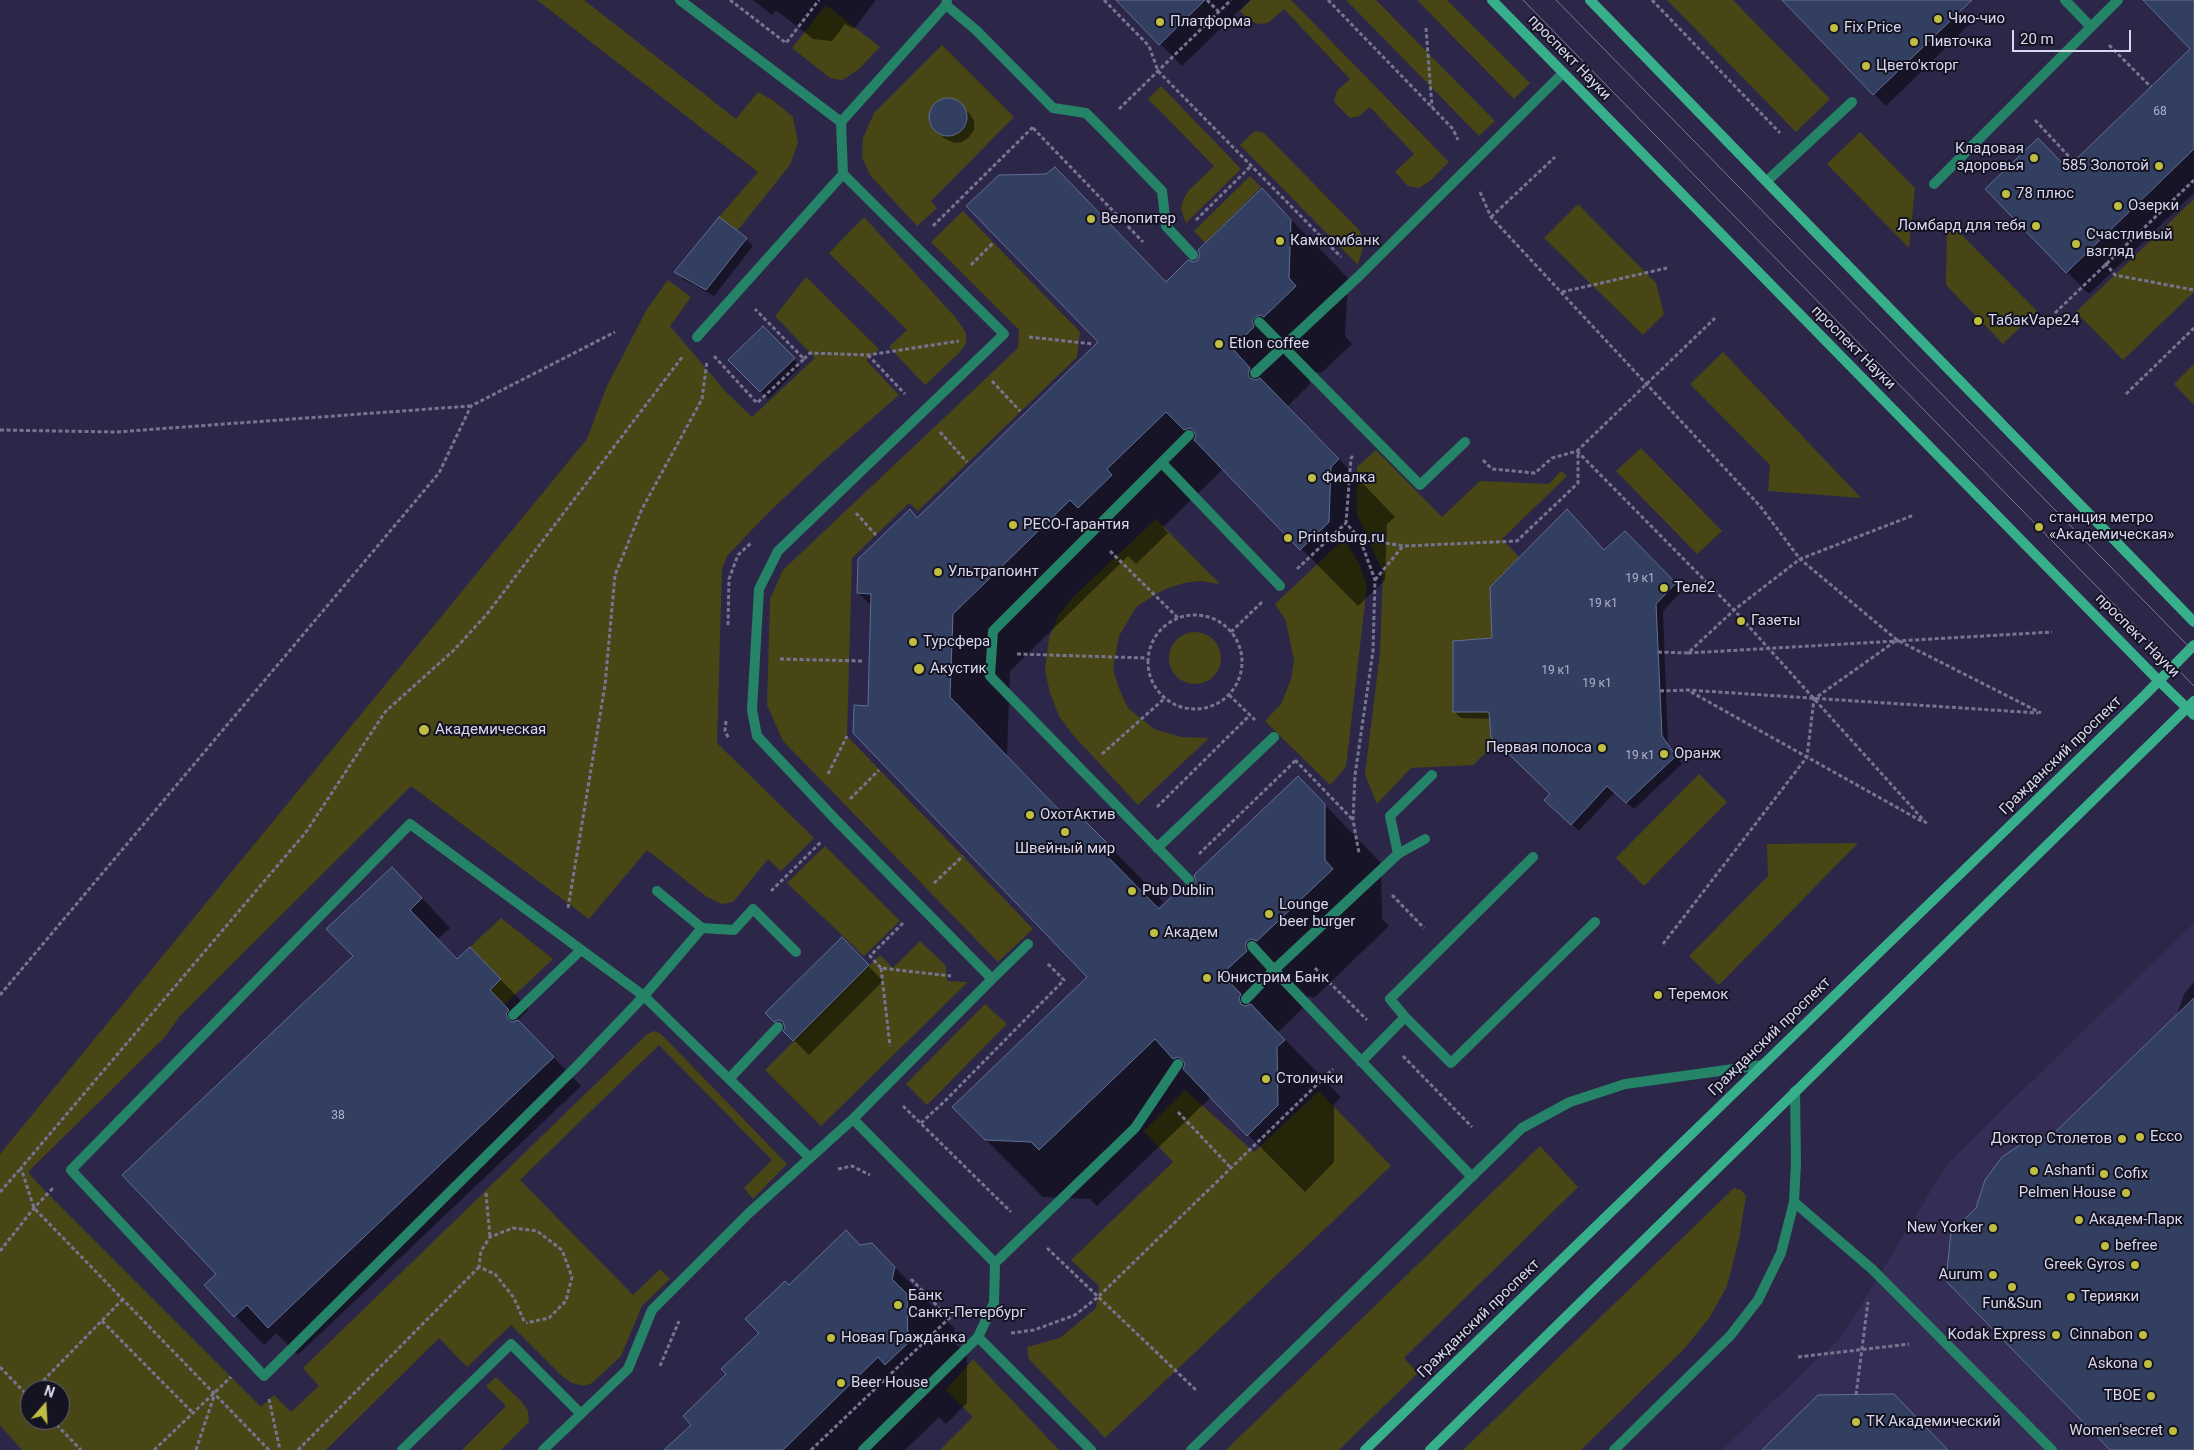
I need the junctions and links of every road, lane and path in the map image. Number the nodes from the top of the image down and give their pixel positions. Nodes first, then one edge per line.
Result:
1 (680, 0) edge
2 (730, 0) edge
3 (819, 0) edge
4 (1104, 0) edge
5 (1206, 0) edge
6 (1232, 0) edge
7 (1328, 0) edge
8 (1492, 0) edge
9 (1590, 0) edge
10 (1652, 0) edge
11 (2065, 0) edge
12 (2118, 0) edge
13 (946, 2) edge
14 (1219, 12) junction
15 (2091, 27) junction
16 (1426, 28) dead end
17 (1158, 71) junction
18 (1563, 73) junction
19 (2152, 87) dead end
20 (1852, 102) dead end
21 (2018, 102) junction
22 (1432, 107) junction
23 (1053, 108) junction
24 (1026, 120) dead end
25 (841, 122) junction
26 (1033, 128) junction
27 (1101, 128) junction
28 (1781, 133) dead end
29 (1555, 157) dead end
30 (2074, 162) dead end
31 (1251, 166) junction
32 (1470, 166) junction
33 (843, 174) junction
34 (2194, 180) edge
35 (1767, 181) junction
36 (1934, 184) dead end
37 (1490, 217) junction
38 (1177, 238) junction
39 (994, 242) dead end
40 (1144, 242) dead end
41 (915, 244) junction
42 (1193, 255) dead end
43 (2105, 264) junction
44 (1667, 268) dead end
45 (1359, 276) junction
46 (953, 283) junction
47 (737, 290) junction
48 (2194, 290) edge
49 (1562, 292) junction
50 (2055, 313) dead end
51 (1715, 318) dead end
52 (1259, 322) dead end
53 (2194, 328) edge
54 (616, 332) dead end
55 (1004, 334) junction
56 (697, 337) junction
57 (1093, 344) dead end
58 (1283, 348) junction
59 (709, 350) junction
60 (868, 355) junction
61 (804, 358) junction
62 (974, 363) junction
63 (1255, 373) dead end
64 (1646, 384) junction
65 (2126, 394) dead end
66 (899, 402) dead end
67 (471, 406) junction
68 (1020, 411) dead end
69 (0, 430) edge
70 (1189, 435) dead end
71 (1374, 436) junction
72 (1465, 442) joint
73 (1578, 451) junction
74 (1162, 463) junction
75 (1914, 514) dead end
76 (1092, 533) junction
77 (1360, 539) junction
78 (752, 542) dead end
79 (1404, 546) junction
80 (1800, 559) junction
81 (1292, 562) dead end
82 (1298, 568) dead end
83 (1375, 580) junction
84 (1280, 586) dead end
85 (1734, 610) junction
86 (1178, 618) junction
87 (2194, 622) edge
88 (728, 628) dead end
89 (2052, 632) dead end
90 (1897, 640) junction
91 (2194, 645) edge
92 (1768, 648) junction
93 (1658, 652) dead end
94 (992, 653) junction
95 (1688, 653) junction
96 (755, 658) junction
97 (1146, 658) junction
98 (862, 661) dead end
99 (2159, 681) junction
100 (1688, 690) junction
101 (1660, 691) dead end
102 (1165, 698) junction
103 (1814, 699) junction
104 (2192, 708) edge
105 (726, 712) dead end
106 (1250, 715) dead end
107 (1274, 737) dead end
108 (733, 746) dead end
109 (1807, 757) junction
110 (1296, 761) dead end
111 (1083, 771) junction
112 (1355, 775) dead end
113 (1432, 775) dead end
114 (1156, 807) dead end
115 (1424, 840) dead end
116 (1158, 848) junction
117 (1398, 854) junction
118 (1533, 857) dead end
119 (1181, 872) junction
120 (1189, 880) dead end
121 (657, 890) dead end
122 (1595, 922) dead end
123 (702, 928) junction
124 (560, 935) junction
125 (1028, 944) joint
126 (1663, 944) dead end
127 (1252, 946) dead end
128 (581, 950) junction
129 (796, 952) dead end
130 (881, 968) dead end
131 (952, 970) dead end
132 (1274, 970) junction
133 (953, 976) dead end
134 (992, 979) junction
135 (0, 994) edge
136 (644, 996) junction
137 (1246, 999) dead end
138 (513, 1015) dead end
139 (1405, 1017) junction
140 (778, 1027) dead end
141 (1361, 1062) junction
142 (1178, 1064) dead end
143 (1763, 1065) junction
144 (1334, 1068) dead end
145 (903, 1069) junction
146 (728, 1079) junction
147 (1795, 1091) junction
148 (1158, 1092) junction
149 (853, 1119) junction
150 (921, 1123) dead end
151 (809, 1157) junction
152 (479, 1164) junction
153 (21, 1168) junction
154 (1231, 1168) junction
155 (71, 1170) junction
156 (833, 1170) dead end
157 (1472, 1177) junction
158 (879, 1179) dead end
159 (0, 1192) edge
160 (1794, 1202) junction
161 (34, 1208) junction
162 (490, 1237) junction
163 (0, 1251) edge
164 (995, 1263) junction
165 (479, 1267) junction
166 (1872, 1269) junction
167 (911, 1279) dead end
168 (123, 1299) junction
169 (965, 1302) dead end
170 (681, 1318) dead end
171 (949, 1318) junction
172 (102, 1321) junction
173 (978, 1337) junction
174 (1942, 1340) junction
175 (1862, 1350) junction
176 (1798, 1357) dead end
177 (248, 1361) junction
178 (0, 1368) edge
179 (657, 1374) dead end
180 (264, 1376) junction
181 (44, 1380) edge
182 (20, 1387) edge
183 (215, 1394) junction
184 (1856, 1395) dead end
185 (580, 1413) junction
186 (194, 1414) junction
187 (62, 1430) edge
188 (81, 1450) edge
189 (154, 1450) edge
190 (196, 1450) edge
191 (269, 1450) edge
192 (280, 1450) edge
193 (298, 1450) edge
194 (402, 1450) edge
195 (543, 1450) edge
196 (812, 1450) edge
197 (862, 1450) edge
198 (1091, 1450) edge
199 (1191, 1450) edge
200 (1365, 1450) edge
201 (1430, 1450) edge
202 (1614, 1450) edge
203 (2052, 1450) edge

1 - 25 street
2 - 3 path
4 - 17 path
5 - 14 path
6 - 14 path
7 - 22 path
8 - 18 main road, проспект Науки
9 - 35 main road
10 - 28 path
11 - 15 street
12 - 15 street
13 - 23 street
13 - 25 street
14 - 17 path
15 - 19 path
15 - 21 street
16 - 22 path
17 - 27 path
17 - 31 path
18 - 32 street
18 - 99 main road, проспект Науки
20 - 35 street
21 - 30 path
21 - 36 street
22 - 32 path
23 - 26 path
23 - 27 street
24 - 26 path
25 - 33 street
26 - 40 path
26 - 41 path
27 - 38 street
29 - 37 path
31 - 38 path
31 - 45 path
32 - 37 path
32 - 45 street
33 - 41 street
33 - 47 street
34 - 43 path
35 - 87 main road
37 - 49 path
38 - 42 street
39 - 46 path
41 - 46 street
43 - 48 path
43 - 50 path
44 - 49 path
45 - 58 street
46 - 55 street
47 - 56 street
47 - 61 path
49 - 64 path
51 - 64 path
52 - 58 street
53 - 65 path
54 - 67 path
55 - 57 path
55 - 60 path
55 - 62 street
56 - 59 path
56 - 153 path
58 - 63 street
58 - 71 street
59 - 61 path
59 - 124 path
60 - 61 path
60 - 66 path
62 - 68 path
62 - 96 street
64 - 73 path
64 - 80 path
67 - 69 path
67 - 135 path
70 - 74 street
71 - 72 street
71 - 77 path
72 - 73 path
73 - 79 path
73 - 85 path
74 - 76 street
74 - 84 street
75 - 80 path
76 - 86 path
76 - 94 street
77 - 79 path
77 - 83 path
78 - 88 path
79 - 83 path
80 - 85 path
80 - 90 path
81 - 82 path
83 - 112 path
85 - 92 path
85 - 95 path
86 - 97 path
86 - 102 path
89 - 90 path
90 - 92 path
90 - 103 path
90 - 103 path
91 - 99 main road, Гражданский проспект
92 - 95 path
92 - 103 path
93 - 95 path
94 - 97 path
94 - 111 street
96 - 98 path
96 - 134 street
97 - 102 path
99 - 104 main road, проспект Науки
99 - 143 main road, Гражданский проспект
100 - 101 path
100 - 103 path
100 - 109 path
102 - 111 path
103 - 109 path
103 - 109 path
104 - 147 main road
105 - 108 path
106 - 114 path
107 - 116 street
109 - 126 path
110 - 119 path
111 - 116 street
113 - 117 street
115 - 117 street
116 - 119 street
117 - 132 street
118 - 139 street
119 - 120 street
121 - 123 street
122 - 139 street
123 - 129 street
123 - 136 street
124 - 128 street
124 - 155 street
125 - 134 street
125 - 150 path
127 - 132 street
128 - 136 street
128 - 138 street
130 - 145 path
131 - 133 path
132 - 137 street
132 - 141 street
134 - 145 street
136 - 146 street
136 - 152 street
139 - 141 street
140 - 146 street
141 - 157 street
142 - 148 street
143 - 157 street
143 - 200 main road, Гражданский проспект
144 - 154 path
145 - 149 street
146 - 151 street
147 - 160 street
147 - 201 main road
148 - 154 path
148 - 164 street
149 - 151 street
149 - 164 street
151 - 185 street
152 - 162 path
152 - 180 street
153 - 159 path
153 - 161 path
154 - 173 path
155 - 161 path
155 - 177 street
156 - 158 path
157 - 199 street
160 - 166 street
160 - 202 street
161 - 163 path
161 - 168 path
162 - 165 path
162 - 165 path
164 - 173 street
165 - 193 path
166 - 174 street
166 - 175 path
167 - 171 path
168 - 172 path
168 - 183 path
169 - 171 path
170 - 179 path
171 - 196 path
172 - 181 path
172 - 186 path
173 - 197 street
173 - 198 street
174 - 175 path
174 - 203 street
175 - 176 path
175 - 184 path
177 - 180 street
177 - 183 path
178 - 182 path
180 - 192 path
183 - 186 path
183 - 190 path
183 - 191 path
185 - 194 street
185 - 195 street
186 - 189 path
187 - 188 path

